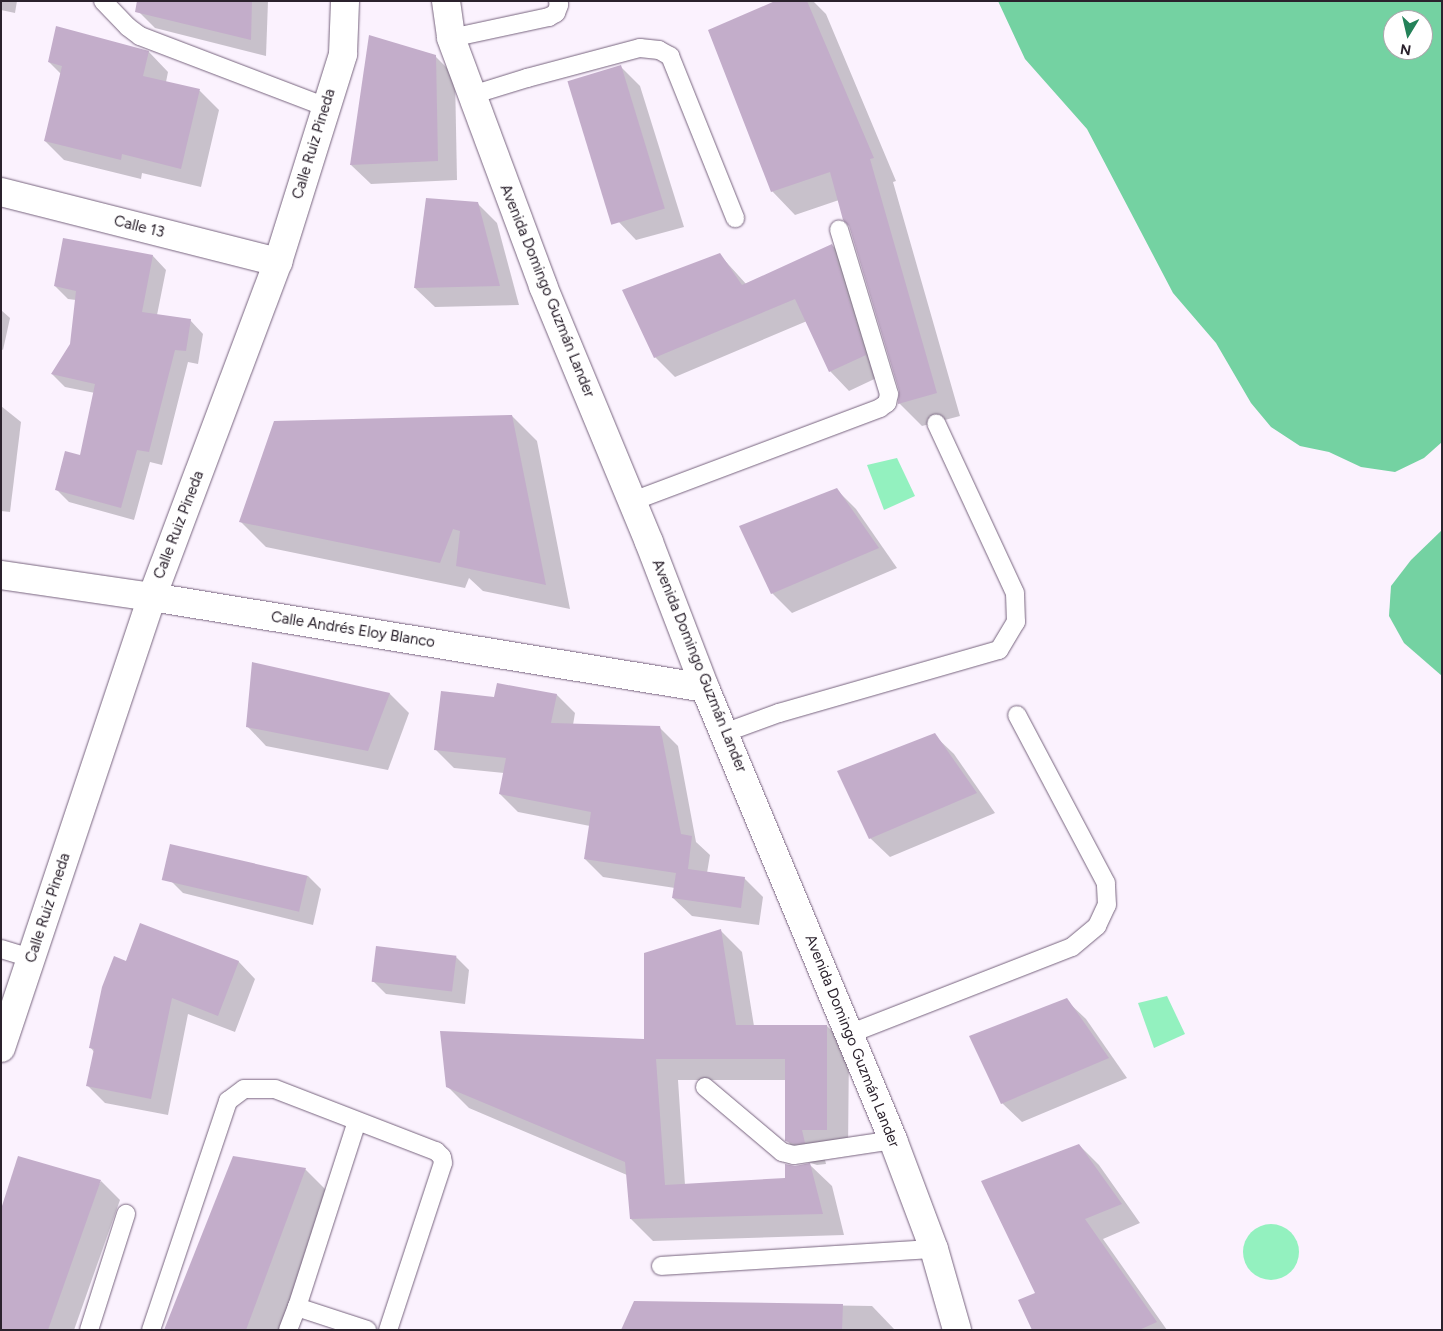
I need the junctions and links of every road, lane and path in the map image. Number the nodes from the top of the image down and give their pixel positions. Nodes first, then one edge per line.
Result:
1 (103, 1) edge
2 (346, 1) edge
3 (446, 1) edge
4 (558, 1) edge
5 (451, 38) junction
6 (472, 95) junction
7 (326, 108) junction
8 (1, 192) edge
9 (735, 218) dead end
10 (839, 230) dead end
11 (278, 262) junction
12 (936, 423) dead end
13 (633, 502) junction
14 (1, 575) edge
15 (152, 597) junction
16 (705, 688) junction
17 (1017, 714) dead end
18 (724, 733) junction
19 (1, 949) edge
20 (31, 958) junction
21 (849, 1034) junction
22 (1, 1048) edge
23 (705, 1087) dead end
24 (356, 1121) junction
25 (893, 1140) junction
26 (126, 1214) dead end
27 (934, 1249) junction
28 (661, 1266) dead end
29 (297, 1307) junction
30 (89, 1330) edge
31 (151, 1330) edge
32 (288, 1330) edge
33 (367, 1330) edge
34 (388, 1330) edge
35 (957, 1330) edge

1 - 7 lane
2 - 7 street, Calle Ruiz Pineda
3 - 5 street, Avenida Domingo Guzmán Lander
4 - 5 lane
5 - 6 street, Avenida Domingo Guzmán Lander
6 - 9 lane
6 - 13 street, Avenida Domingo Guzmán Lander
7 - 11 street, Calle Ruiz Pineda
8 - 11 street, Calle 13
10 - 13 lane
11 - 15 street, Calle Ruiz Pineda
12 - 18 lane
13 - 16 street, Avenida Domingo Guzmán Lander
14 - 15 street, Calle Andrés Eloy Blanco
15 - 16 street, Calle Andrés Eloy Blanco
15 - 20 street, Calle Ruiz Pineda
16 - 18 street, Avenida Domingo Guzmán Lander
17 - 21 lane
18 - 21 street, Avenida Domingo Guzmán Lander
19 - 20 lane
20 - 22 street, Calle Ruiz Pineda
21 - 25 street, Avenida Domingo Guzmán Lander
23 - 25 lane
24 - 29 lane
24 - 31 lane
24 - 34 lane
25 - 27 street, Avenida Domingo Guzmán Lander
26 - 30 lane
27 - 28 lane
27 - 35 street, Avenida Domingo Guzmán Lander
29 - 32 lane
29 - 33 lane

